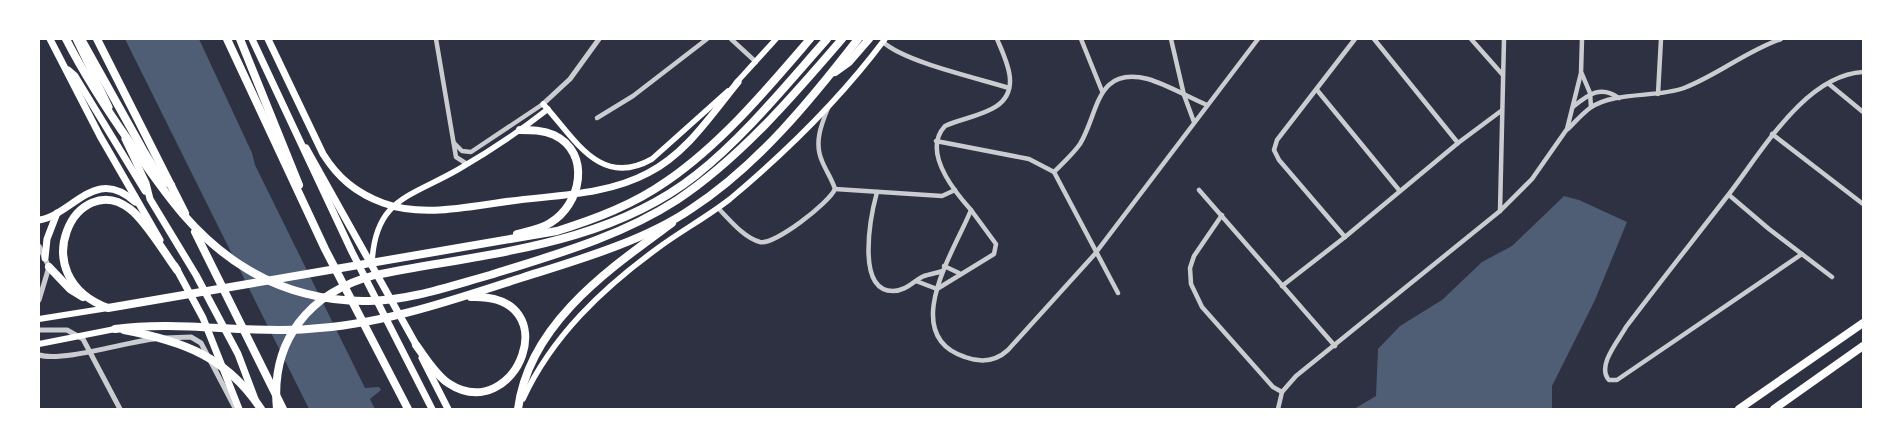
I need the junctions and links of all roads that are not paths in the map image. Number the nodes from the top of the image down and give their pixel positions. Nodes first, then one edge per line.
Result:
1 (50, 39) edge
2 (66, 39) edge
3 (76, 39) edge
4 (81, 39) edge
5 (97, 39) edge
6 (227, 39) edge
7 (240, 39) edge
8 (252, 39) edge
9 (268, 39) edge
10 (436, 39) edge
11 (599, 39) edge
12 (707, 39) edge
13 (731, 39) edge
14 (776, 39) edge
15 (810, 39) edge
16 (827, 39) edge
17 (842, 39) edge
18 (858, 39) edge
19 (870, 39) edge
20 (998, 39) edge
21 (1082, 39) edge
22 (1171, 39) edge
23 (1258, 39) edge
24 (1355, 39) edge
25 (1374, 39) edge
26 (1471, 39) edge
27 (1504, 39) edge
28 (1582, 39) edge
29 (1661, 39) edge
30 (1781, 39) edge
31 (884, 41) edge
32 (756, 62) junction
33 (65, 69) junction
34 (1863, 72) edge
35 (1581, 73) junction
36 (1502, 74) junction
37 (829, 76) junction
38 (738, 82) junction
39 (1829, 84) junction
40 (1009, 88) junction
41 (1317, 90) junction
42 (1102, 91) junction
43 (1590, 93) junction
44 (1184, 94) junction
45 (1658, 94) junction
46 (1619, 98) junction
47 (829, 104) junction
48 (1207, 105) junction
49 (545, 106) junction
50 (1574, 106) junction
51 (1592, 107) junction
52 (1501, 111) junction
53 (1863, 112) edge
54 (597, 118) dead end
55 (1194, 122) junction
56 (520, 130) junction
57 (1567, 130) junction
58 (295, 133) junction
59 (1772, 134) junction
60 (936, 141) junction
61 (453, 142) junction
62 (1458, 143) junction
63 (467, 164) junction
64 (1054, 172) junction
65 (172, 186) junction
66 (836, 189) junction
67 (955, 190) junction
68 (1199, 190) dead end
69 (1399, 190) junction
70 (877, 192) junction
71 (1729, 194) junction
72 (150, 199) junction
73 (1863, 204) edge
74 (141, 208) junction
75 (718, 208) junction
76 (690, 210) junction
77 (971, 210) junction
78 (1500, 211) junction
79 (57, 213) junction
80 (1222, 215) junction
81 (309, 216) junction
82 (39, 220) edge
83 (1346, 237) junction
84 (496, 242) junction
85 (39, 246) edge
86 (1096, 251) junction
87 (1802, 254) junction
88 (45, 258) junction
89 (50, 267) junction
90 (372, 267) junction
91 (944, 269) junction
92 (177, 270) junction
93 (959, 273) junction
94 (1832, 277) dead end
95 (916, 281) junction
96 (1282, 286) junction
97 (937, 289) junction
98 (1118, 293) dead end
99 (88, 298) junction
100 (459, 298) junction
101 (39, 300) edge
102 (108, 308) junction
103 (39, 319) edge
104 (1863, 323) edge
105 (49, 329) junction
106 (115, 329) junction
107 (39, 330) edge
108 (39, 335) edge
109 (39, 344) edge
110 (416, 345) junction
111 (1335, 346) junction
112 (1863, 346) edge
113 (89, 350) junction
114 (39, 355) edge
115 (1282, 392) junction
116 (120, 409) edge
117 (238, 409) edge
118 (259, 409) edge
119 (277, 409) edge
120 (283, 409) edge
121 (408, 409) edge
122 (432, 409) edge
123 (448, 409) edge
124 (519, 409) edge
125 (1278, 409) edge
126 (1739, 409) edge
127 (1774, 409) edge

1 - 33 highway
2 - 17 highway
3 - 72 highway
4 - 65 highway
5 - 65 highway
6 - 81 highway
7 - 81 highway
8 - 58 highway
9 - 38 highway
10 - 61 street
11 - 49 street
12 - 54 street
13 - 32 street
14 - 32 main road
15 - 84 highway
16 - 119 highway
18 - 37 highway
19 - 37 highway
20 - 40 street
21 - 42 street
22 - 44 street
23 - 48 street
24 - 41 street
25 - 62 street
26 - 36 street
27 - 36 street
28 - 35 street
29 - 45 street
30 - 45 street
31 - 40 street
31 - 47 main road
32 - 38 main road
33 - 72 highway
33 - 74 highway
34 - 39 street
35 - 43 street
35 - 50 street
36 - 52 street
37 - 76 highway
38 - 49 main road
39 - 53 street
39 - 59 street
40 - 60 street
41 - 69 street
41 - 83 street
42 - 44 street
42 - 64 street
43 - 46 street
43 - 50 street
43 - 51 street
44 - 48 street
44 - 55 street
45 - 46 street
46 - 51 street
47 - 66 street
47 - 75 main road
48 - 55 street
49 - 56 main road
49 - 61 street
50 - 57 street
51 - 57 street
52 - 62 street
52 - 78 street
55 - 86 street
56 - 63 main road
56 - 84 highway
57 - 78 street
58 - 90 highway
58 - 122 highway
59 - 71 street
59 - 73 street
60 - 64 street
60 - 67 street
61 - 63 street
62 - 69 street
63 - 90 main road
64 - 86 street
65 - 120 highway
66 - 70 street
66 - 75 street
67 - 70 street
67 - 77 street
68 - 80 street
69 - 83 street
70 - 95 street
71 - 87 street
71 - 87 street
72 - 118 highway
74 - 79 highway
74 - 92 highway
75 - 124 main road
76 - 100 highway
76 - 124 highway
77 - 91 street
77 - 93 street
78 - 111 street
79 - 82 highway
79 - 88 highway
80 - 96 street
80 - 115 street
81 - 121 highway
83 - 96 street
84 - 102 highway
85 - 88 street
86 - 97 street
86 - 98 street
87 - 94 street
88 - 89 street
89 - 99 highway
89 - 101 street
90 - 110 highway
91 - 93 street
91 - 95 street
91 - 97 street
92 - 99 highway
92 - 117 highway
93 - 97 street
95 - 97 street
96 - 111 street
99 - 102 highway
100 - 106 highway
100 - 110 highway
102 - 103 main road
104 - 126 highway
105 - 107 street
105 - 108 street
105 - 113 street
106 - 109 main road
106 - 118 highway
110 - 123 highway
111 - 115 street
112 - 127 highway
113 - 114 street
113 - 116 street
113 - 117 street
115 - 125 street

